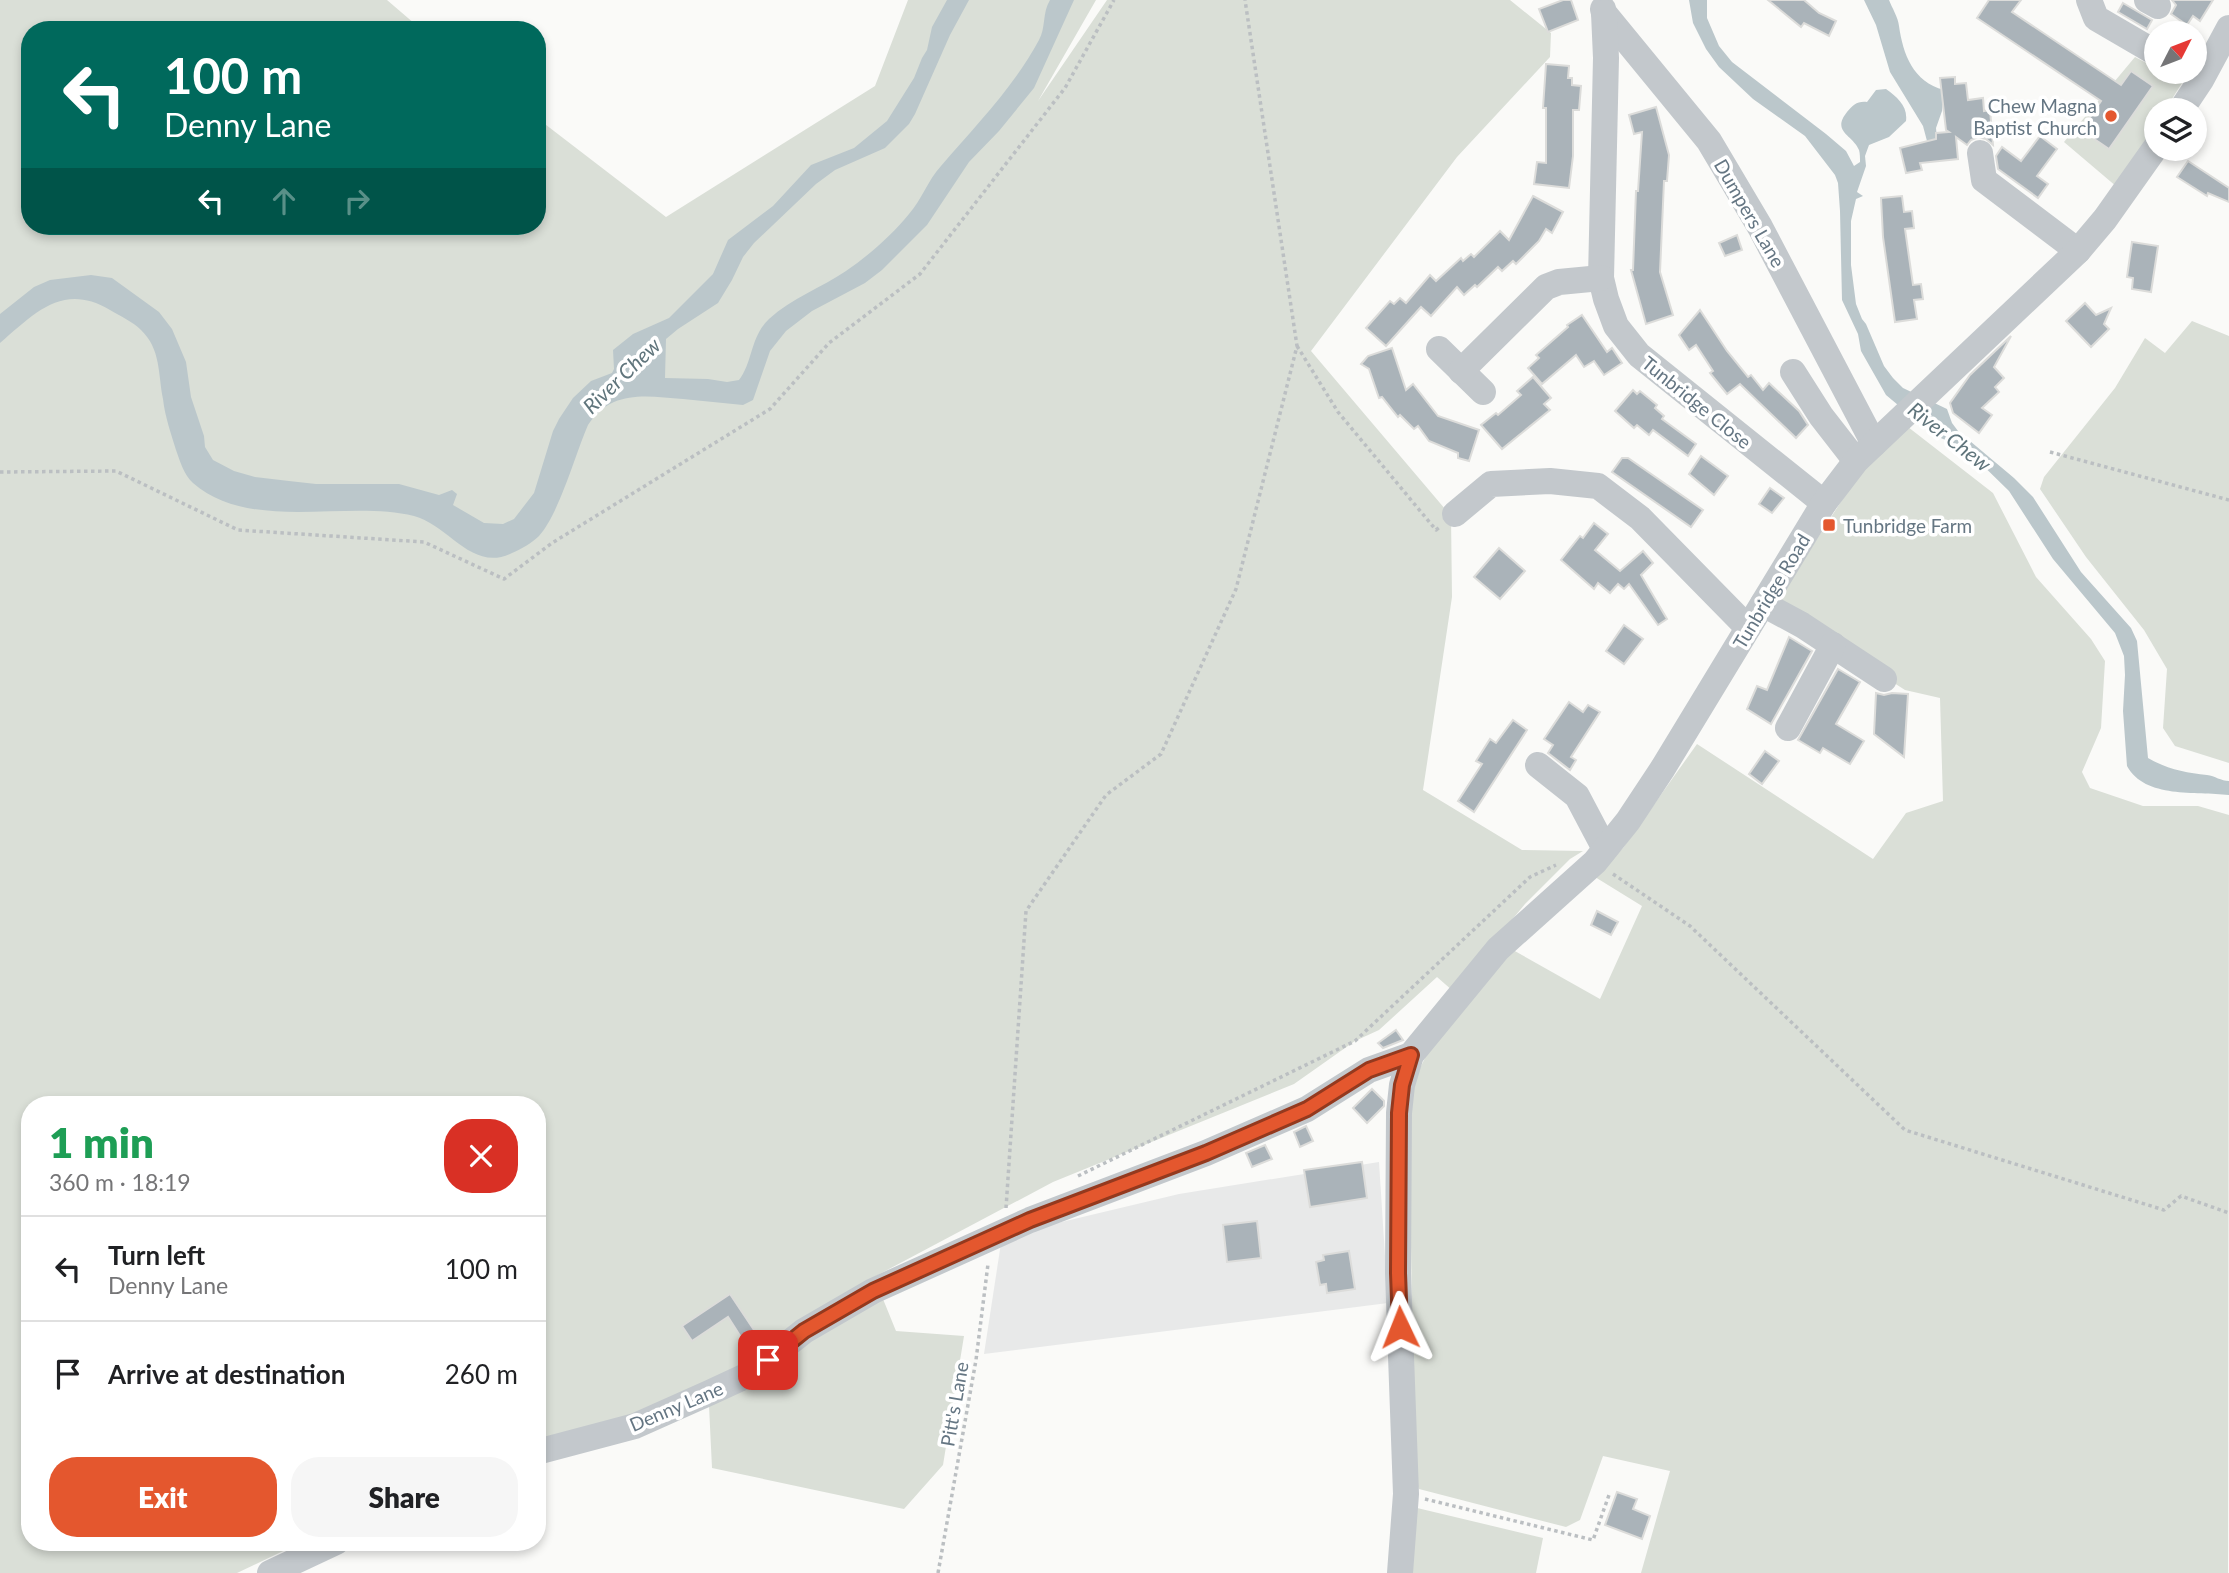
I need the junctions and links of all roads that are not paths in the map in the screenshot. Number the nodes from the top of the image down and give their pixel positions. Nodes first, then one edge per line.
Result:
1 (2089, 0) edge
2 (1603, 6) edge
3 (2229, 28) edge
4 (2144, 46) edge
5 (2207, 58) edge
6 (1979, 153) dead end
7 (2146, 161) edge
8 (2078, 251) junction
9 (1601, 278) junction
10 (1438, 349) dead end
11 (1461, 371) junction
12 (1793, 372) dead end
13 (1483, 392) dead end
14 (1865, 452) junction
15 (1824, 503) junction
16 (1455, 514) road end
17 (1763, 604) junction
18 (1748, 628) junction
19 (1833, 645) junction
20 (1884, 679) dead end
21 (1788, 727) dead end
22 (1538, 765) dead end
23 (1600, 855) junction
24 (1411, 1055) junction
25 (546, 1450) edge
26 (317, 1551) edge
27 (270, 1573) edge
28 (1400, 1573) edge

1 - 4 street
2 - 9 street, Tunbridge Close
2 - 14 street, Dumpers Lane
3 - 5 street
6 - 8 street
7 - 8 street, Tunbridge Road
8 - 14 street, Tunbridge Road
9 - 11 street
9 - 15 street, Tunbridge Close
10 - 11 street
11 - 13 street
12 - 14 street
14 - 15 street, Tunbridge Road
15 - 17 street, Tunbridge Road
16 - 18 street
17 - 18 street, Tunbridge Road
17 - 19 street
18 - 23 street, Tunbridge Road
19 - 20 street
19 - 21 street
22 - 23 street
23 - 24 street, Tunbridge Road
24 - 25 street, Denny Lane
24 - 28 street
26 - 27 street

